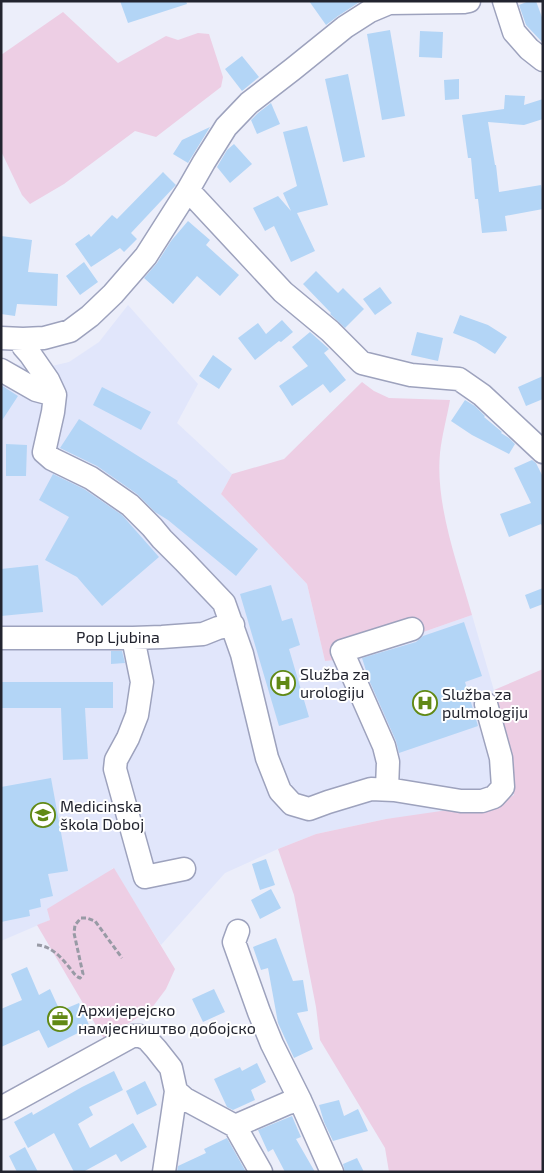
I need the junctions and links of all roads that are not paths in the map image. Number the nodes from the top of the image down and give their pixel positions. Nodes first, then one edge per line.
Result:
1 (468, 1) edge
2 (504, 1) edge
3 (543, 60) edge
4 (188, 190) junction
5 (12, 338) edge
6 (1, 370) edge
7 (55, 395) junction
8 (543, 452) edge
9 (233, 625) junction
10 (412, 629) dead end
11 (1, 638) edge
12 (134, 638) junction
13 (486, 704) dead end
14 (387, 789) junction
15 (184, 869) dead end
16 (238, 931) dead end
17 (176, 1091) junction
18 (300, 1100) junction
19 (1, 1108) edge
20 (235, 1126) junction
21 (164, 1172) edge
22 (261, 1172) edge
23 (332, 1172) edge

1 - 4 street
2 - 3 street
4 - 5 street
4 - 8 street
5 - 7 street
6 - 7 street
7 - 9 street
9 - 12 street, Pop Ljubina
9 - 14 street
10 - 14 street
11 - 12 street, Pop Ljubina
12 - 15 street
13 - 14 street
16 - 18 street
17 - 19 street
17 - 20 street
17 - 21 street
18 - 20 street
18 - 23 street
20 - 22 street

